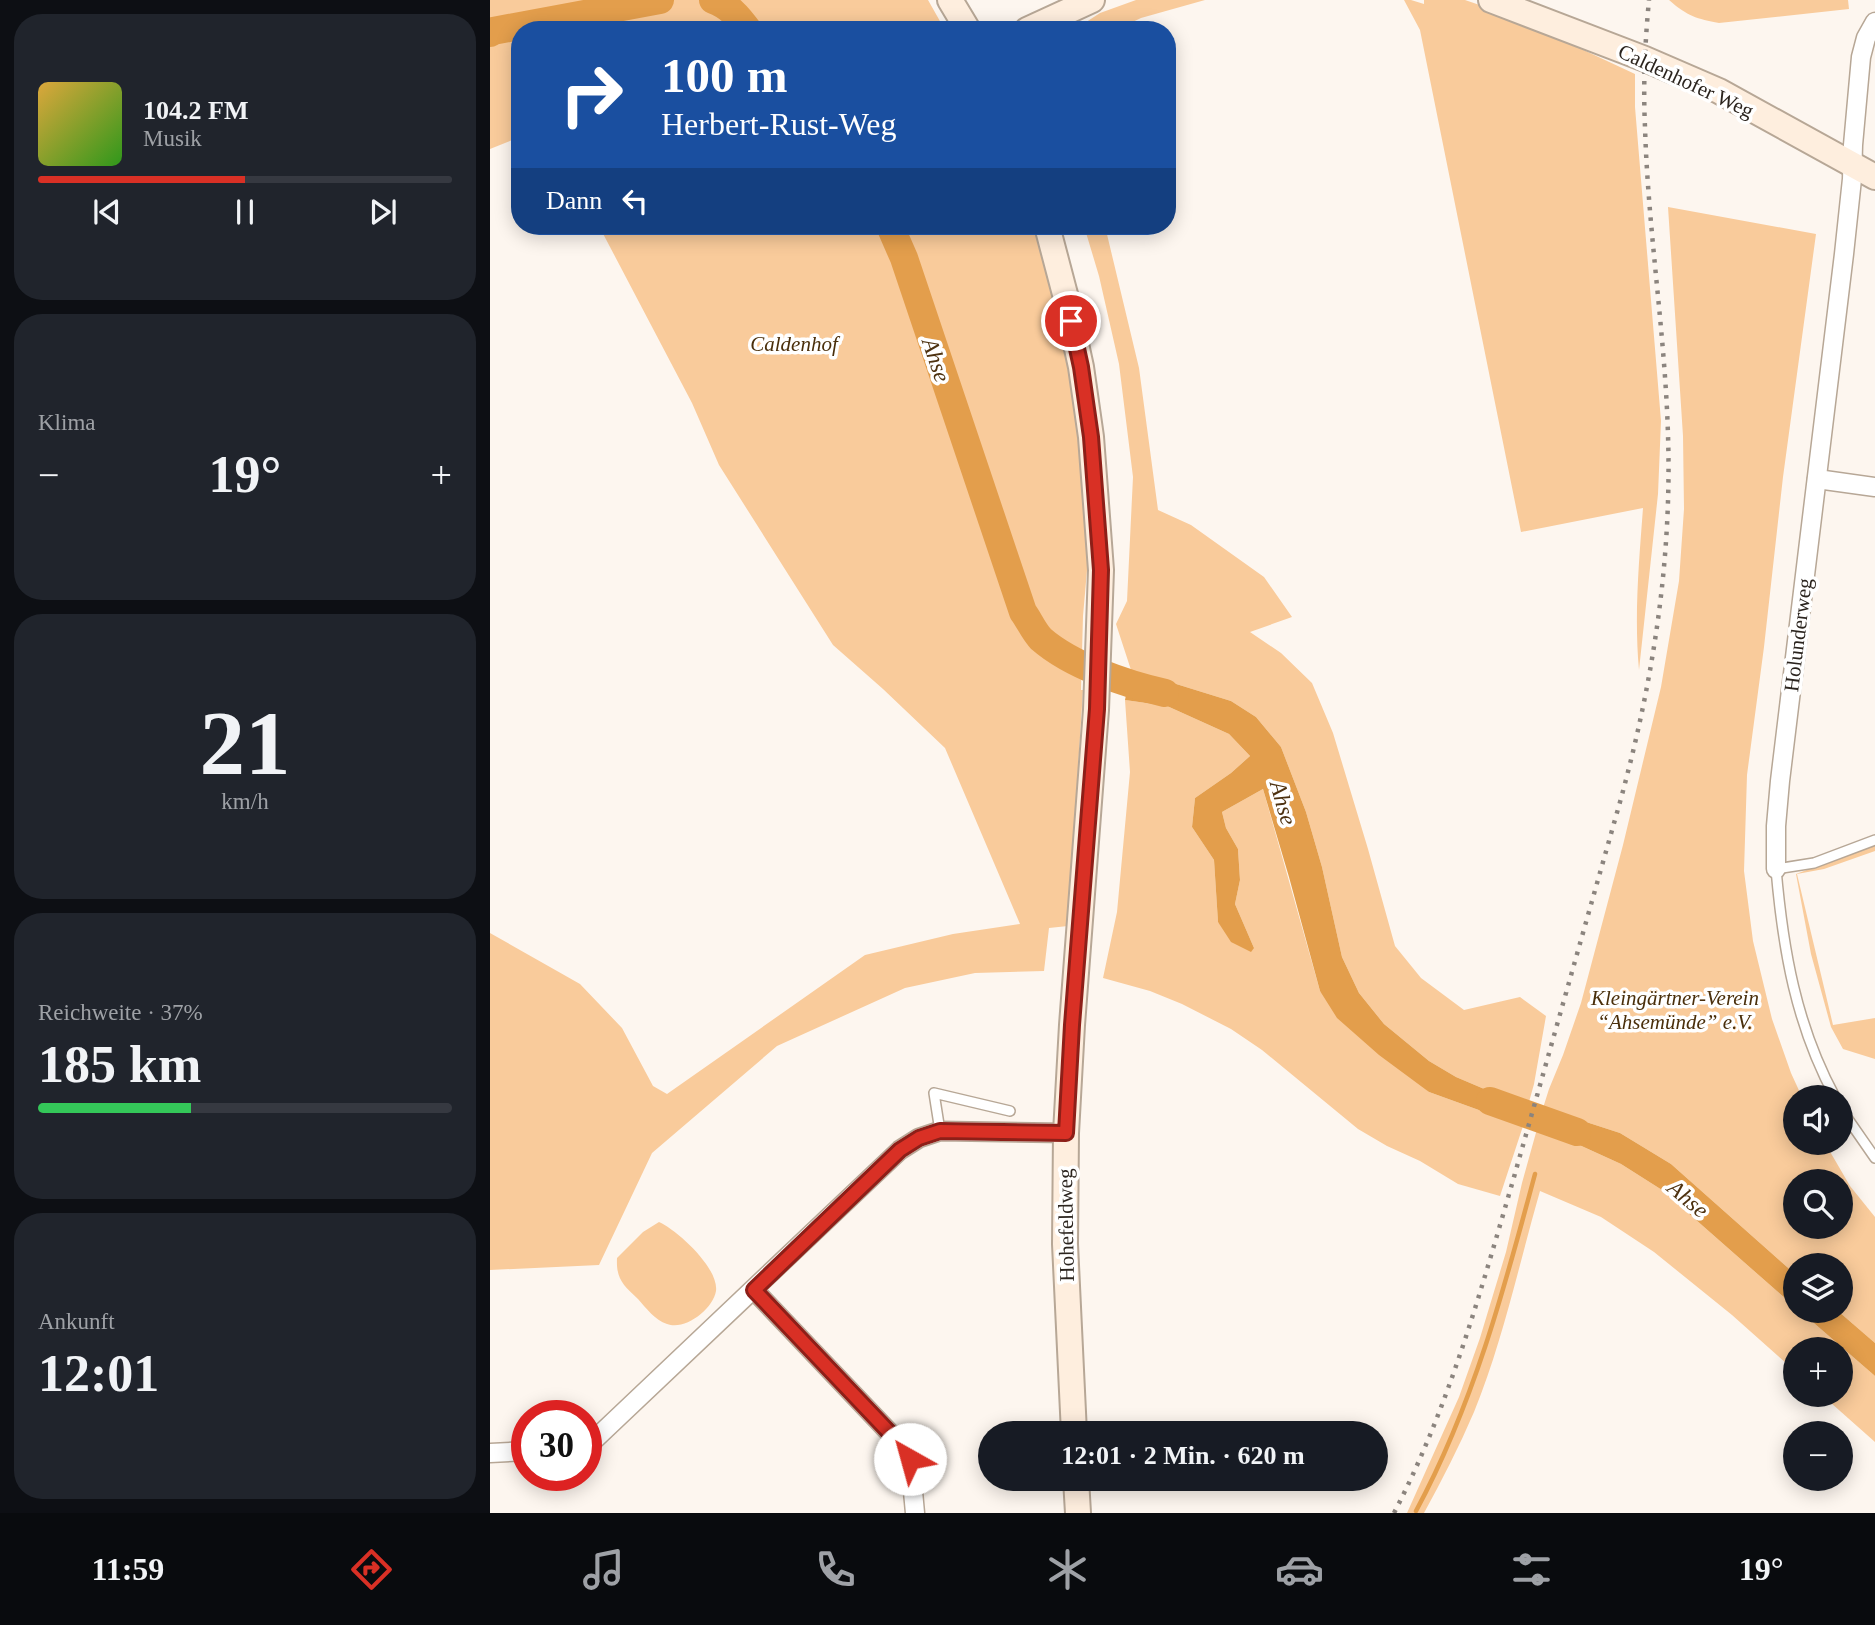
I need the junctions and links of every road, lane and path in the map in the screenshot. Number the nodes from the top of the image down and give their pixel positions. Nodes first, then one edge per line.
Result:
1 (950, 0) edge
2 (1092, 0) edge
3 (1491, 0) edge
4 (963, 21) edge
5 (1046, 21) edge
6 (1875, 22) edge
7 (1852, 165) junction
8 (1875, 177) edge
9 (1048, 235) edge
10 (1817, 480) junction
11 (1875, 487) edge
12 (1875, 840) edge
13 (1776, 869) junction
14 (1829, 1085) edge
15 (1010, 1111) dead end
16 (1853, 1126) edge
17 (940, 1131) junction
18 (1066, 1133) junction
19 (1875, 1158) edge
20 (754, 1290) junction
21 (1073, 1421) edge
22 (602, 1433) edge
23 (511, 1452) edge
24 (490, 1453) edge
25 (1077, 1491) edge
26 (915, 1513) edge
27 (1078, 1513) edge

1 - 4 main road
2 - 5 main road
3 - 7 main road, Caldenhofer Weg
6 - 7 street, Holunderweg
7 - 8 main road, Caldenhofer Weg
7 - 10 street, Holunderweg
9 - 18 main road, Hohefeldweg
10 - 11 street
10 - 13 street, Holunderweg
12 - 13 lane
13 - 14 lane, Holunderweg
15 - 17 lane
16 - 19 lane
17 - 18 street
17 - 20 street
18 - 21 main road, Hohefeldweg
20 - 22 street
20 - 26 street
23 - 24 street
25 - 27 main road

